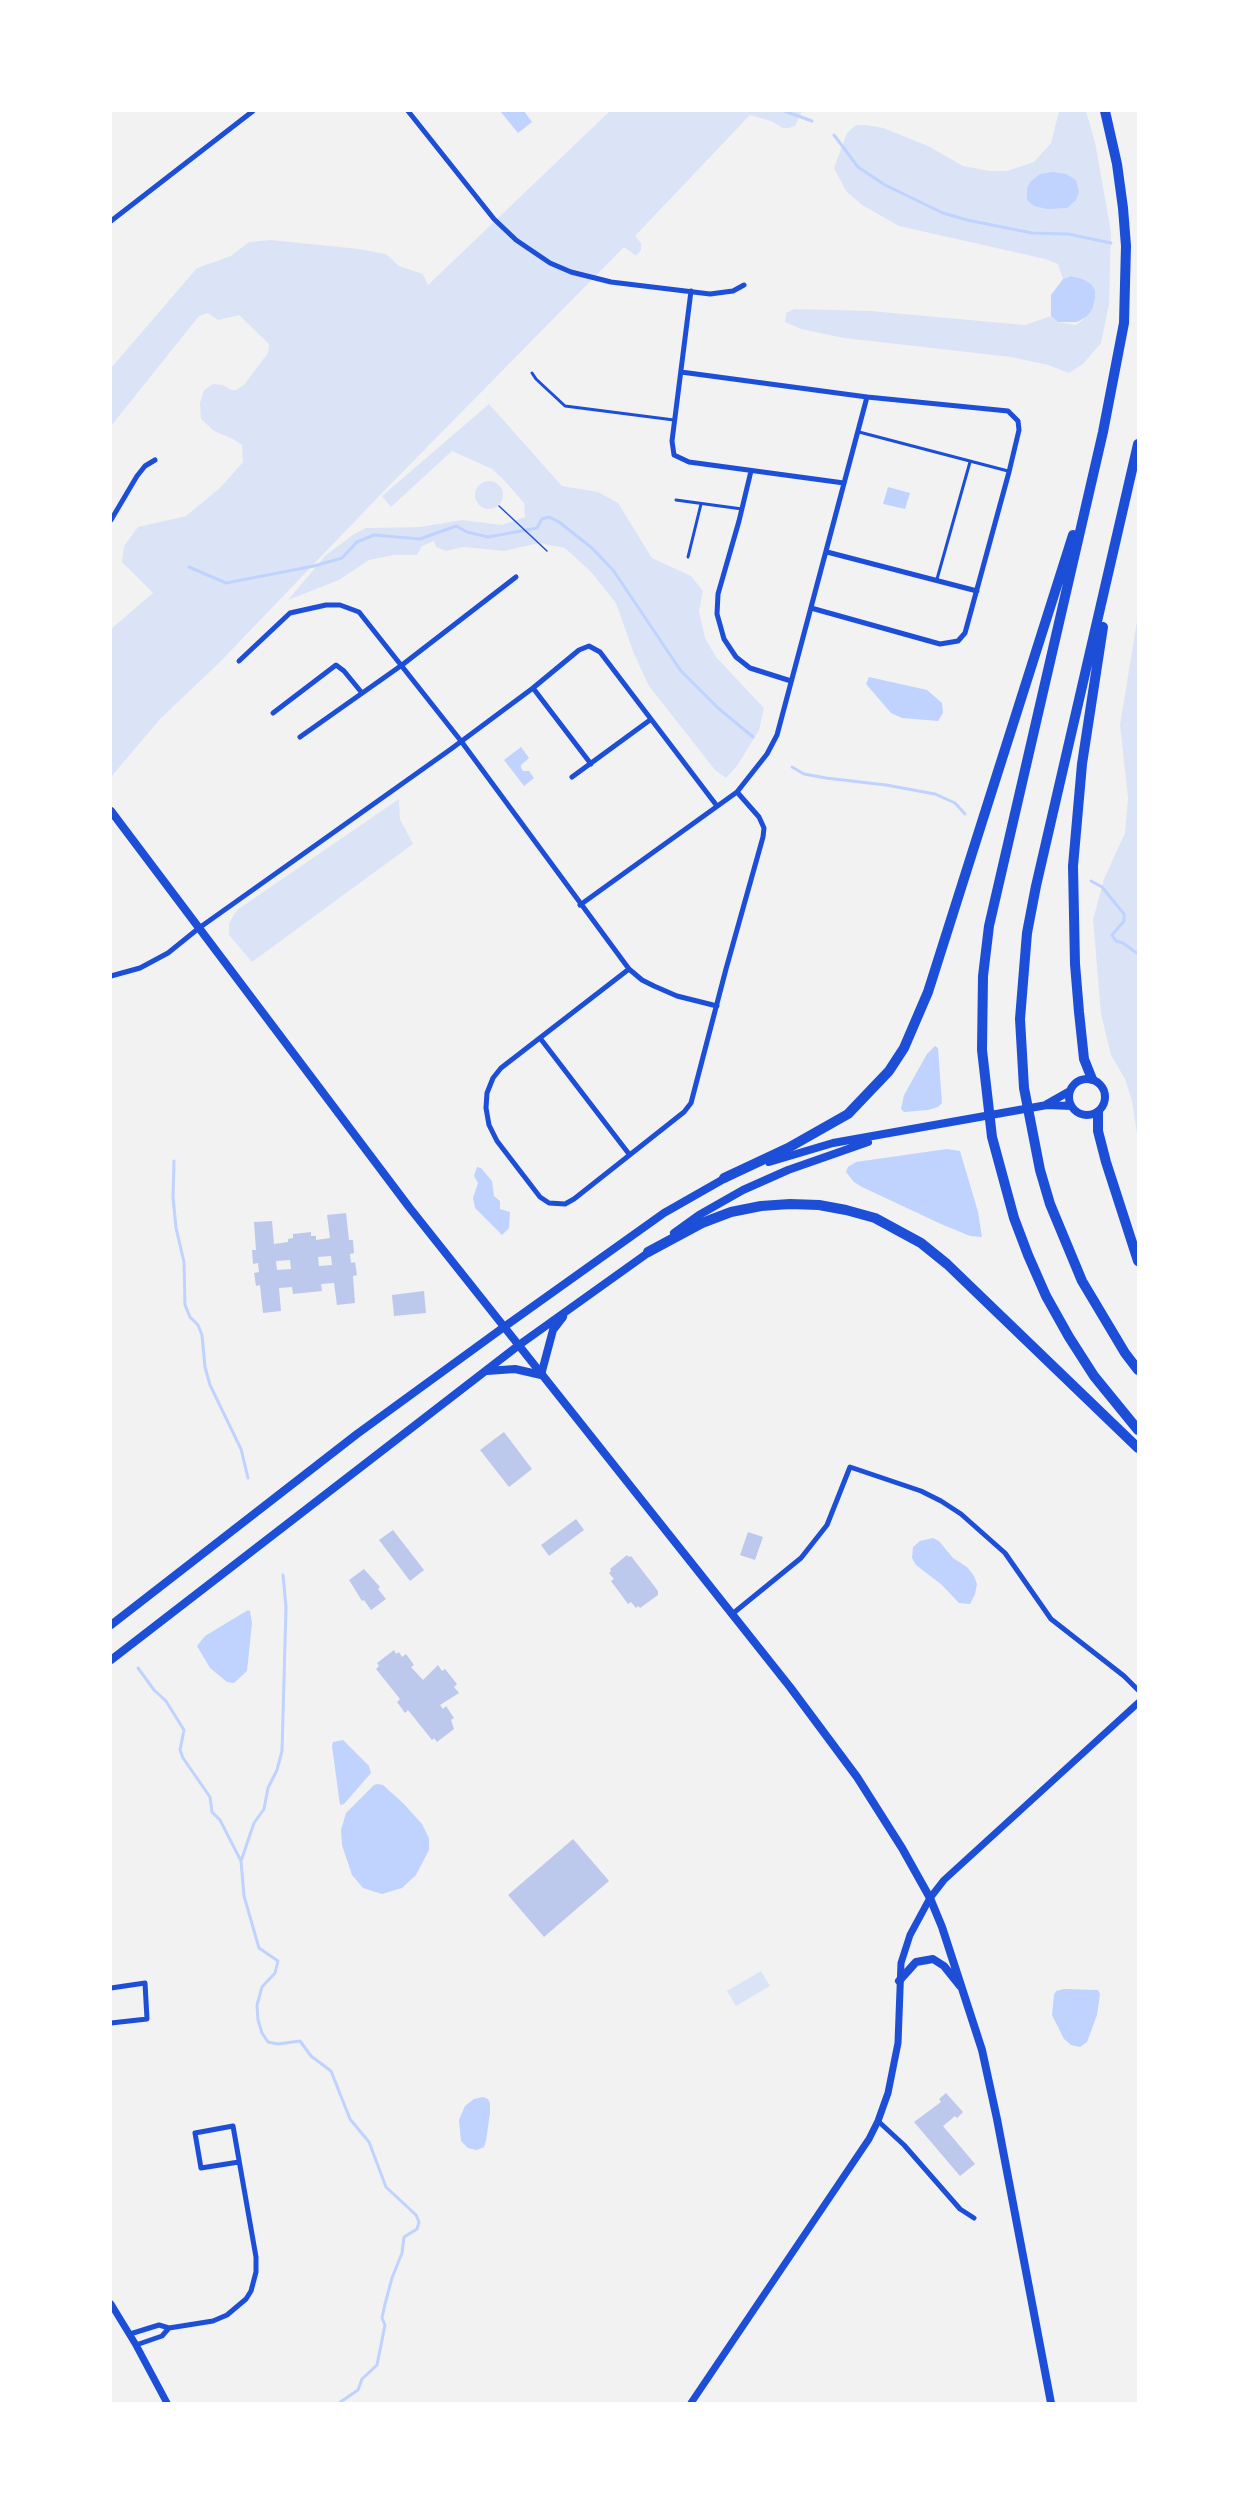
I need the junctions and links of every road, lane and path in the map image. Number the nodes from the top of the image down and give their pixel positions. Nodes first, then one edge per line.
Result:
1 (253, 111) edge
2 (408, 111) edge
3 (1105, 111) edge
4 (111, 221) edge
5 (744, 285) dead end
6 (691, 291) junction
7 (681, 372) junction
8 (532, 373) dead end
9 (867, 398) junction
10 (674, 420) junction
11 (859, 432) junction
12 (1138, 444) edge
13 (155, 460) dead end
14 (970, 462) junction
15 (751, 471) junction
16 (1009, 472) junction
17 (1094, 472) junction
18 (844, 483) junction
19 (676, 500) dead end
20 (701, 503) junction
21 (499, 506) dead end
22 (742, 509) junction
23 (111, 520) edge
24 (1117, 536) junction
25 (547, 551) dead end
26 (827, 552) junction
27 (688, 557) dead end
28 (516, 577) dead end
29 (936, 581) junction
30 (977, 591) junction
31 (811, 608) junction
32 (239, 661) dead end
33 (402, 665) junction
34 (791, 681) junction
35 (533, 688) junction
36 (362, 693) junction
37 (273, 713) dead end
38 (650, 720) junction
39 (300, 737) dead end
40 (461, 741) junction
41 (591, 764) junction
42 (572, 777) dead end
43 (737, 792) junction
44 (717, 806) junction
45 (111, 811) edge
46 (580, 905) junction
47 (199, 928) junction
48 (629, 969) junction
49 (111, 976) edge
50 (717, 1006) junction
51 (540, 1038) junction
52 (1092, 1079) junction
53 (1070, 1091) junction
54 (1047, 1105) junction
55 (1071, 1106) junction
56 (1098, 1113) junction
57 (894, 1133) junction
58 (629, 1155) junction
59 (724, 1179) junction
60 (648, 1252) junction
61 (1138, 1261) edge
62 (568, 1309) junction
63 (504, 1327) junction
64 (519, 1345) junction
65 (1138, 1370) edge
66 (483, 1372) junction
67 (541, 1376) junction
68 (1138, 1430) edge
69 (1138, 1448) edge
70 (731, 1615) junction
71 (111, 1625) edge
72 (111, 1660) edge
73 (1138, 1690) edge
74 (1138, 1704) edge
75 (930, 1898) junction
76 (899, 1981) junction
77 (111, 1988) edge
78 (964, 1990) junction
79 (111, 2023) edge
80 (878, 2121) junction
81 (239, 2162) junction
82 (974, 2218) dead end
83 (111, 2304) edge
84 (169, 2328) junction
85 (129, 2334) junction
86 (136, 2345) junction
87 (167, 2403) edge
88 (691, 2403) edge
89 (1051, 2403) edge

1 - 4 street
2 - 6 street
3 - 17 highway
5 - 6 street
6 - 7 street
7 - 9 street
7 - 10 street
8 - 10 lane
9 - 11 street
9 - 16 street
10 - 15 street
11 - 14 lane
11 - 18 street
12 - 24 highway
13 - 23 street
14 - 16 lane
14 - 29 lane
15 - 18 street
15 - 22 street
16 - 30 street
17 - 59 highway
17 - 68 highway
18 - 26 street
19 - 20 lane
20 - 22 lane
20 - 27 lane
21 - 25 path
22 - 34 street
24 - 52 highway
24 - 65 highway
26 - 29 street
26 - 31 street
28 - 33 street
29 - 30 street
30 - 31 street
31 - 34 street
32 - 33 street
33 - 36 street
33 - 40 street
34 - 43 street
35 - 38 street
35 - 40 street
35 - 41 street
36 - 37 street
36 - 39 street
38 - 41 street
38 - 44 street
40 - 46 street
40 - 47 street
41 - 42 street
43 - 44 street
43 - 50 street
44 - 46 street
45 - 47 main road
46 - 48 street
47 - 49 street
47 - 63 main road
48 - 50 street
48 - 51 street
50 - 58 street
51 - 58 street
51 - 58 street
52 - 53 main road
52 - 56 main road
53 - 54 main road
53 - 55 main road
54 - 55 main road
54 - 57 main road
55 - 56 main road
56 - 61 highway
57 - 59 main road
57 - 60 main road
59 - 63 main road
60 - 62 main road
60 - 69 highway
62 - 64 main road
62 - 67 main road
63 - 64 main road
63 - 71 main road
64 - 66 main road
64 - 67 main road
66 - 67 main road
66 - 72 main road
67 - 70 main road
70 - 73 street
70 - 75 main road
74 - 75 street
75 - 76 street
75 - 78 main road
76 - 78 main road
76 - 80 street
77 - 79 street
78 - 89 main road
80 - 82 street
80 - 88 street
81 - 81 street
81 - 84 street
83 - 85 street
84 - 85 street
84 - 86 street
85 - 86 street
86 - 87 street

